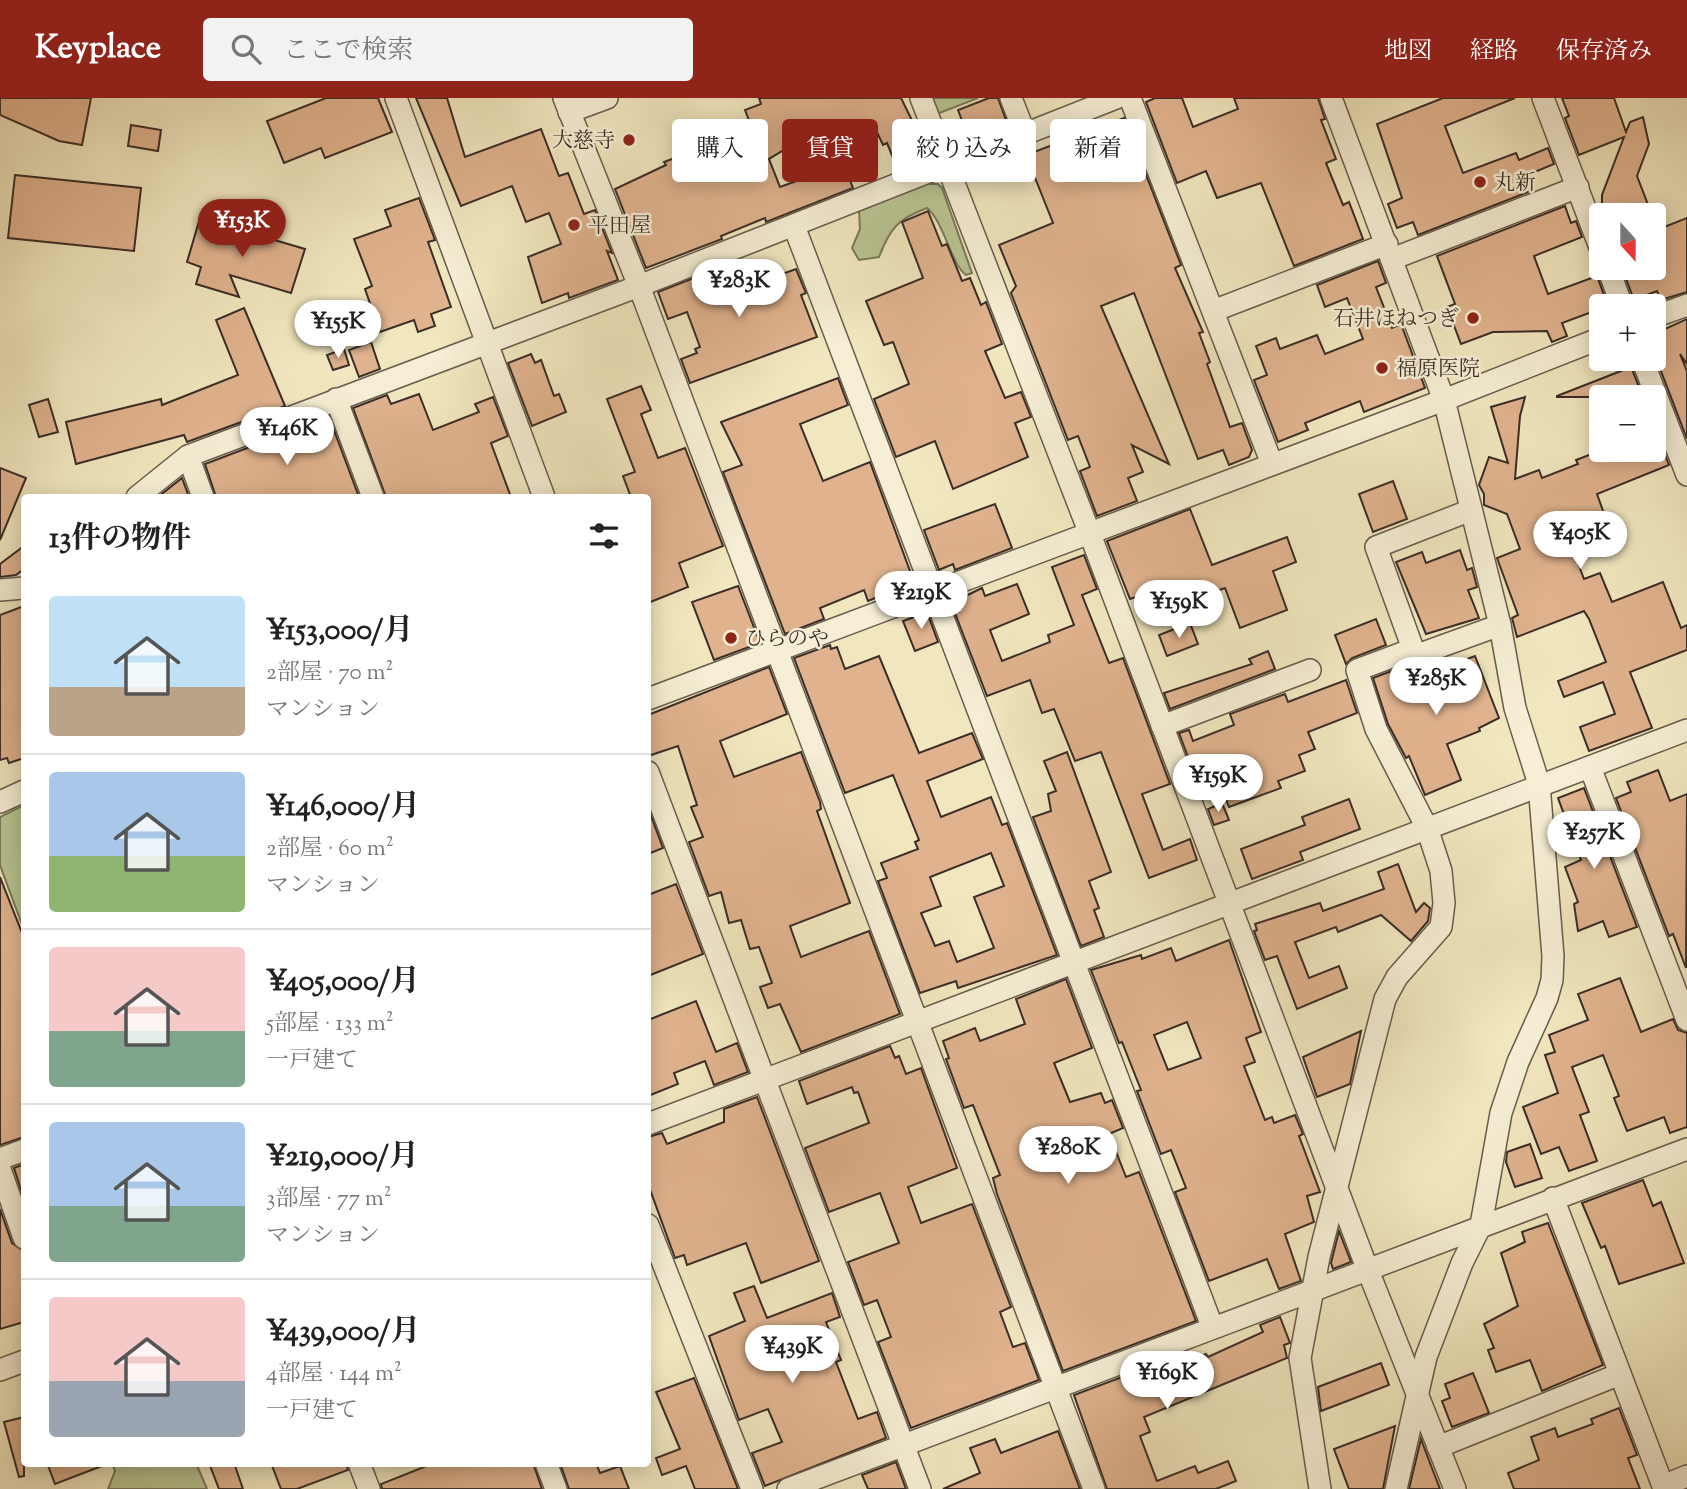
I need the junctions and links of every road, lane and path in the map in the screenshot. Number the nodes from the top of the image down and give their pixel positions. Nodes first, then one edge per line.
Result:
1 (396, 98) edge
2 (607, 98) edge
3 (921, 98) edge
4 (1011, 98) edge
5 (1116, 98) edge
6 (1130, 98) edge
7 (1331, 98) edge
8 (1543, 98) edge
9 (567, 105) edge
10 (929, 119) edge
11 (1019, 119) edge
12 (1036, 130) edge
13 (906, 182) edge
14 (953, 182) edge
15 (1578, 187) junction
16 (1589, 217) edge
17 (794, 226) junction
18 (1390, 251) junction
19 (639, 286) junction
20 (1687, 305) edge
21 (1213, 311) junction
22 (1666, 313) edge
23 (486, 343) junction
24 (1589, 343) edge
25 (1647, 371) edge
26 (336, 399) junction
27 (1444, 400) junction
28 (188, 456) junction
29 (1272, 464) junction
30 (1687, 475) edge
31 (141, 494) edge
32 (203, 494) edge
33 (372, 494) edge
34 (543, 494) edge
35 (1471, 510) junction
36 (1090, 534) junction
37 (21, 588) edge
38 (0, 590) edge
39 (934, 592) junction
40 (1500, 625) junction
41 (1413, 649) junction
42 (776, 651) junction
43 (1310, 670) dead end
44 (651, 698) edge
45 (1162, 726) junction
46 (1687, 730) edge
47 (1590, 767) junction
48 (651, 780) edge
49 (1539, 784) junction
50 (21, 792) edge
51 (0, 802) edge
52 (1427, 828) junction
53 (1228, 902) junction
54 (1074, 961) junction
55 (916, 1020) junction
56 (1687, 1020) edge
57 (765, 1078) junction
58 (651, 1123) edge
59 (1687, 1149) edge
60 (21, 1151) edge
61 (0, 1159) edge
62 (0, 1169) edge
63 (1337, 1188) junction
64 (1553, 1198) junction
65 (1481, 1225) junction
66 (21, 1229) edge
67 (651, 1233) edge
68 (1367, 1268) junction
69 (1312, 1288) junction
70 (1212, 1326) junction
71 (21, 1362) edge
72 (0, 1370) edge
73 (1620, 1374) junction
74 (1056, 1387) junction
75 (1418, 1398) junction
76 (903, 1446) junction
77 (1438, 1447) junction
78 (361, 1467) edge
79 (548, 1467) edge
80 (1687, 1476) edge
81 (1663, 1487) edge
82 (369, 1489) edge
83 (556, 1489) edge
84 (752, 1489) edge
85 (788, 1489) edge
86 (920, 1489) edge
87 (1094, 1489) edge
88 (1320, 1489) edge
89 (1396, 1489) edge
90 (1455, 1489) edge

1 - 23 street
2 - 9 street
3 - 10 street
4 - 11 street
5 - 12 street
6 - 21 street
7 - 18 street
8 - 15 street
9 - 19 street
13 - 17 street
14 - 36 street
15 - 16 street
15 - 18 street
17 - 19 street
17 - 39 street
18 - 21 street
18 - 27 street
19 - 23 street
19 - 42 street
20 - 22 street
21 - 29 street
23 - 26 street
23 - 34 street
24 - 27 street
25 - 30 street
26 - 28 street
26 - 33 street
27 - 29 street
27 - 35 street
28 - 31 street
28 - 32 street
29 - 36 street
35 - 40 street
35 - 41 street
36 - 39 street
36 - 45 street
37 - 38 street
39 - 42 street
39 - 54 street
40 - 41 street
40 - 49 street
41 - 52 street
42 - 44 street
42 - 55 street
43 - 45 street
45 - 53 street
46 - 47 street
47 - 49 street
47 - 56 street
48 - 57 street
49 - 52 street
49 - 65 street
50 - 51 street
52 - 53 street
52 - 63 street
53 - 54 street
53 - 63 street
54 - 55 street
54 - 70 street
55 - 57 street
55 - 74 street
57 - 58 street
57 - 76 street
59 - 64 street
60 - 61 street
62 - 66 street
63 - 68 street
63 - 69 street
64 - 65 street
64 - 73 street
65 - 68 street
65 - 75 street
67 - 84 street
68 - 69 street
68 - 75 street
69 - 70 street
69 - 88 street
70 - 74 street
71 - 72 street
73 - 77 street
73 - 81 street
74 - 76 street
74 - 87 street
75 - 77 street
75 - 89 street
76 - 85 street
76 - 86 street
77 - 90 street
78 - 82 street
79 - 83 street
80 - 81 street

